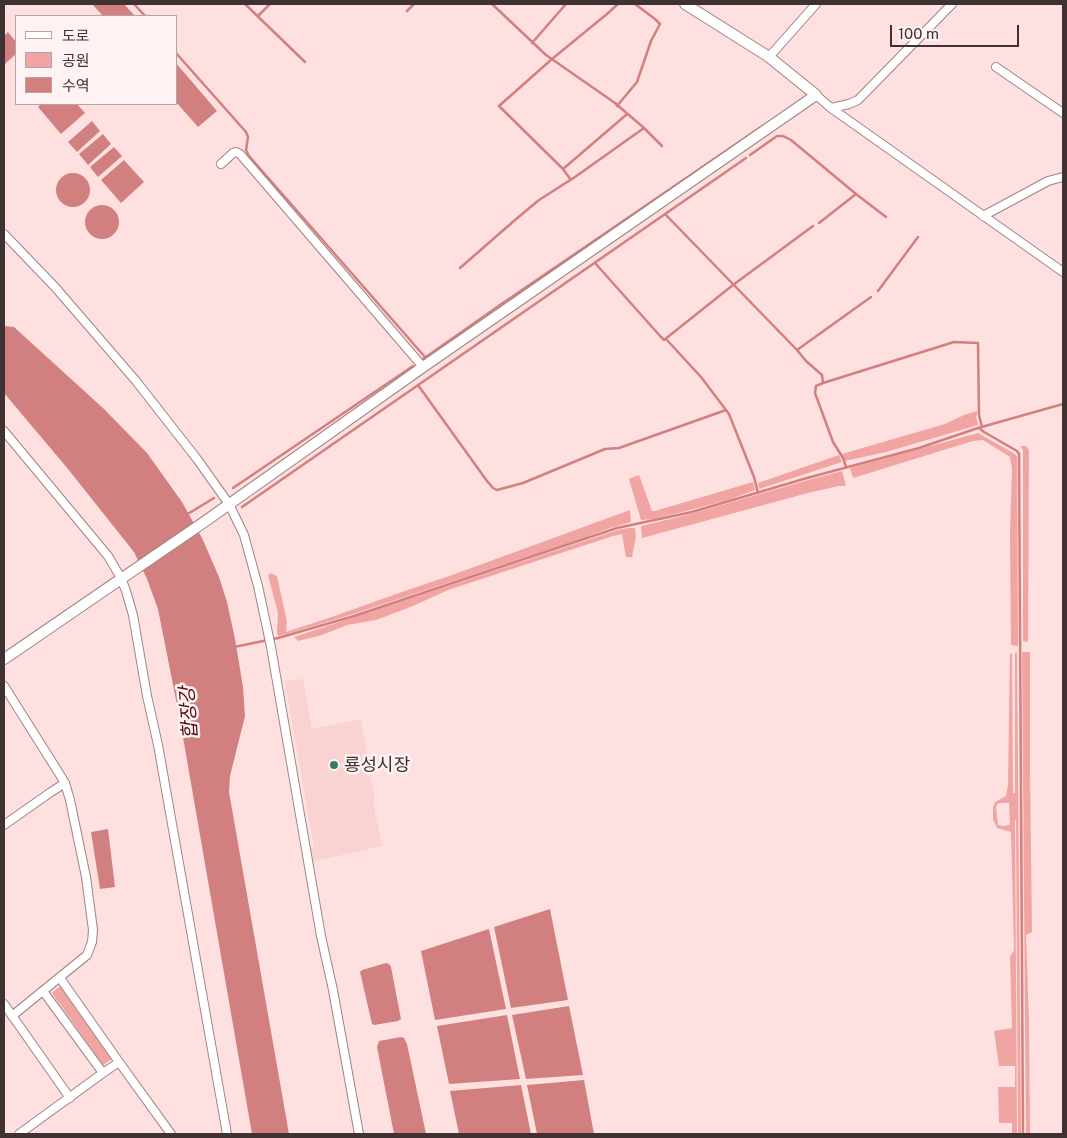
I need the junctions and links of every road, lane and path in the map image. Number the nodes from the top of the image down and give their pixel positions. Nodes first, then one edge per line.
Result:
1 (684, 4) edge
2 (816, 4) edge
3 (952, 4) edge
4 (769, 57) junction
5 (996, 67) dead end
6 (816, 95) junction
7 (830, 108) junction
8 (1063, 113) edge
9 (221, 164) dead end
10 (1063, 177) edge
11 (983, 216) junction
12 (4, 234) edge
13 (1063, 272) edge
14 (423, 367) junction
15 (4, 431) edge
16 (229, 504) junction
17 (125, 576) junction
18 (4, 659) edge
19 (4, 686) edge
20 (65, 784) junction
21 (4, 825) edge
22 (60, 978) junction
23 (43, 991) junction
24 (4, 1004) edge
25 (12, 1016) junction
26 (119, 1062) junction
27 (103, 1073) junction
28 (70, 1098) junction
29 (18, 1134) edge
30 (171, 1134) edge
31 (227, 1134) edge
32 (359, 1134) edge

1 - 4 street
2 - 4 street
3 - 7 street
4 - 6 street
5 - 8 street
6 - 7 street
6 - 14 street
7 - 11 street
9 - 14 street
10 - 11 street
11 - 13 street
12 - 16 street
14 - 16 street
15 - 17 street
16 - 17 street
16 - 32 street
17 - 18 street
17 - 31 street
19 - 20 street
20 - 21 street
20 - 22 street
22 - 23 street
22 - 26 street
23 - 25 street
23 - 27 street
24 - 25 street
25 - 28 street
26 - 27 street
26 - 30 street
27 - 28 street
28 - 29 street

